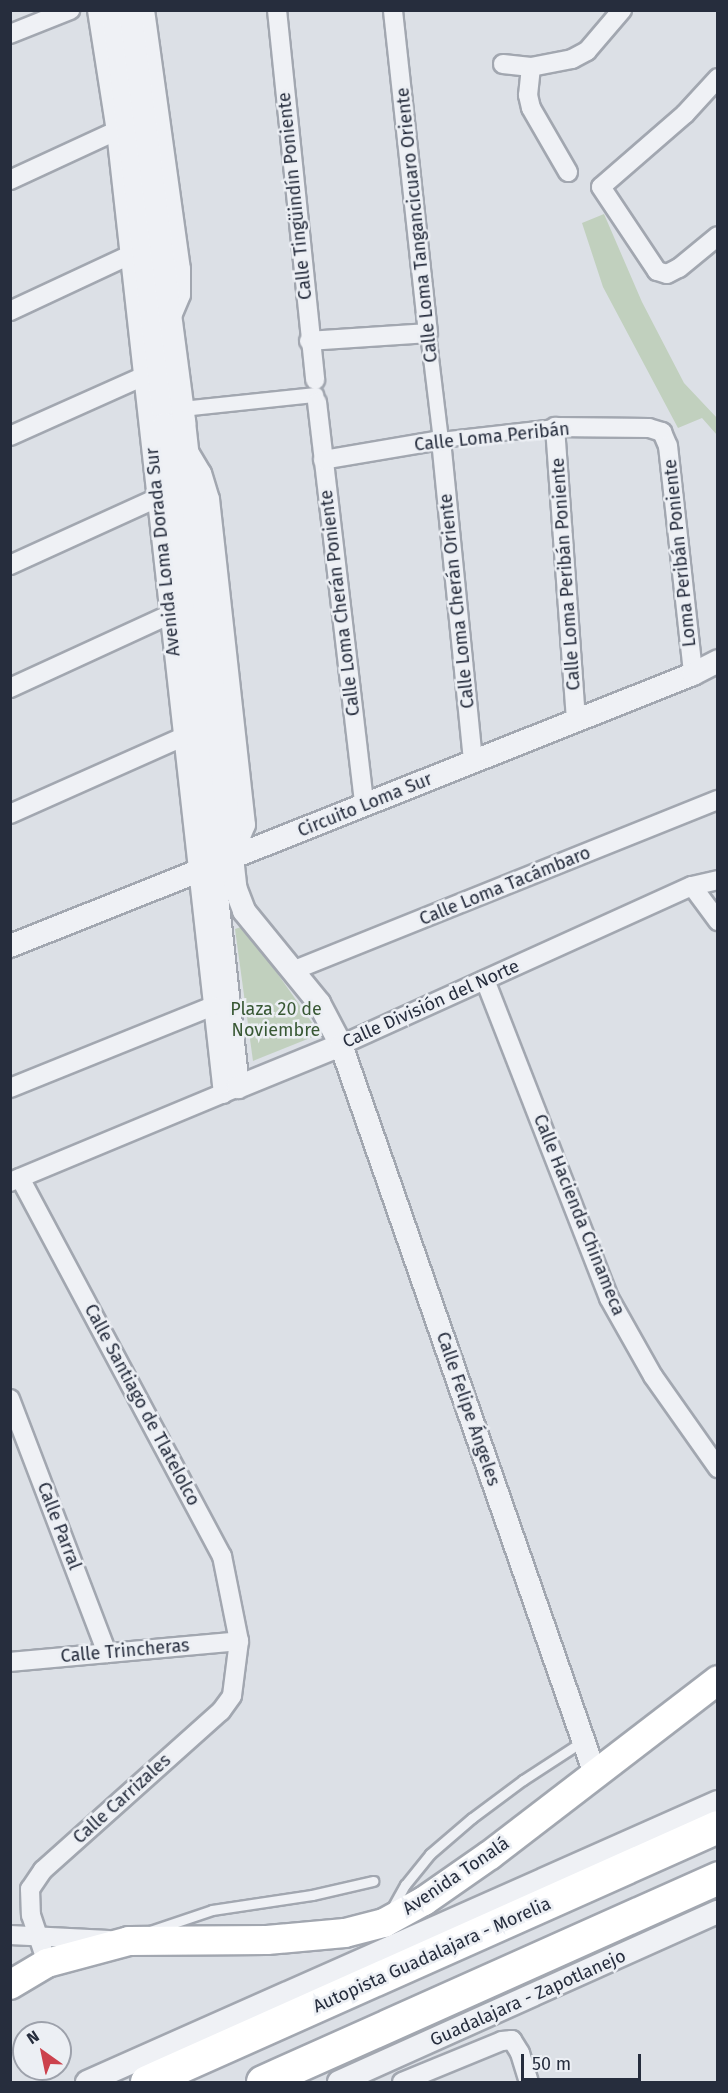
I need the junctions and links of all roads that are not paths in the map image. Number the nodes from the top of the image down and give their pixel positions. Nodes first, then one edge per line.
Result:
1 (70, 10) edge
2 (97, 10) edge
3 (113, 10) edge
4 (130, 10) edge
5 (145, 10) edge
6 (277, 10) edge
7 (393, 10) edge
8 (622, 10) edge
9 (11, 31) edge
10 (503, 64) dead end
11 (531, 67) junction
12 (717, 78) edge
13 (116, 131) junction
14 (568, 172) dead end
15 (10, 180) edge
16 (717, 236) edge
17 (130, 255) junction
18 (10, 310) edge
19 (171, 319) junction
20 (428, 333) junction
21 (309, 341) junction
22 (151, 374) junction
23 (316, 392) junction
24 (177, 418) junction
25 (555, 427) junction
26 (662, 432) joint
27 (10, 436) edge
28 (441, 440) junction
29 (323, 460) junction
30 (157, 498) junction
31 (10, 565) edge
32 (169, 615) junction
33 (717, 661) edge
34 (693, 674) junction
35 (10, 688) edge
36 (576, 720) junction
37 (183, 737) junction
38 (473, 762) junction
39 (717, 800) edge
40 (364, 805) junction
41 (10, 814) edge
42 (215, 864) junction
43 (717, 880) edge
44 (692, 886) junction
45 (717, 921) edge
46 (10, 946) edge
47 (292, 971) junction
48 (485, 980) junction
49 (213, 1006) junction
50 (341, 1044) junction
51 (10, 1088) edge
52 (231, 1090) junction
53 (15, 1180) edge
54 (10, 1399) edge
55 (717, 1468) edge
56 (239, 1641) junction
57 (107, 1653) junction
58 (10, 1662) edge
59 (717, 1680) edge
60 (584, 1741) junction
61 (596, 1774) junction
62 (717, 1802) edge
63 (717, 1827) edge
64 (717, 1878) edge
65 (374, 1881) dead end
66 (717, 1912) edge
67 (384, 1923) junction
68 (10, 1935) edge
69 (38, 1935) junction
70 (129, 1941) junction
71 (47, 1964) junction
72 (10, 1985) edge
73 (87, 2082) edge
74 (147, 2082) edge
75 (263, 2082) edge
76 (339, 2082) edge
77 (402, 2082) edge
78 (529, 2082) edge

1 - 9 street
2 - 13 street, Avenida Loma Dorada Sur
3 - 22 street, Avenida Loma Dorada Sur
4 - 19 street, Avenida Loma Dorada Sur
5 - 19 street, Avenida Loma Dorada Sur
6 - 21 street, Calle Tingüindín Poniente
7 - 20 street, Calle Loma Tangancicuaro Oriente
8 - 11 street
10 - 11 street
11 - 14 street
12 - 16 street
13 - 15 street
13 - 17 street, Avenida Loma Dorada Sur
17 - 18 street
17 - 22 street, Avenida Loma Dorada Sur
19 - 24 street, Avenida Loma Dorada Sur
20 - 21 street
20 - 28 street, Calle Loma Tangancicuaro Oriente
21 - 23 street, Calle Tingüindín Poniente
22 - 24 street, Avenida Loma Dorada Sur
22 - 27 street
22 - 30 street, Avenida Loma Dorada Sur
23 - 24 street
23 - 29 street, Calle Loma Cherán Poniente
24 - 42 street, Avenida Loma Dorada Sur
24 - 42 street, Avenida Loma Dorada Sur
25 - 26 street, Calle Loma Peribán
25 - 28 street, Calle Loma Peribán
25 - 36 street, Calle Loma Peribán Poniente
26 - 34 street, Loma Peribán Poniente
28 - 29 street, Calle Loma Peribán
28 - 38 street, Calle Loma Cherán Oriente
29 - 40 street, Calle Loma Cherán Poniente
30 - 31 street
30 - 32 street, Avenida Loma Dorada Sur
32 - 35 street
32 - 37 street, Avenida Loma Dorada Sur
33 - 34 street, Circuito Loma Sur
34 - 36 street, Circuito Loma Sur
36 - 38 street, Circuito Loma Sur
37 - 41 street
37 - 42 street, Avenida Loma Dorada Sur
38 - 40 street, Circuito Loma Sur
39 - 47 street, Calle Loma Tacámbaro
40 - 42 street, Circuito Loma Sur
42 - 46 street, Circuito Loma Sur
42 - 47 street, Avenida Loma Dorada Sur
42 - 49 street, Avenida Loma Dorada Sur
42 - 52 street, Avenida Loma Dorada Sur
43 - 44 street, Calle División del Norte
44 - 45 street
44 - 48 street, Calle División del Norte
47 - 50 street, Avenida Loma Dorada Sur
48 - 50 street, Calle División del Norte
48 - 55 street, Calle Hacienda Chinameca
49 - 51 street
49 - 52 street, Avenida Loma Dorada Sur
50 - 52 street, Calle División del Norte
50 - 60 street, Calle Felipe Ángeles
52 - 53 street, Calle División del Norte
53 - 56 street, Calle Santiago de Tlatelolco
54 - 57 street, Calle Parral
56 - 57 street, Calle Trincheras
56 - 69 street, Calle Carrizales
57 - 58 street, Calle Trincheras
59 - 61 main road, Avenida Tonalá
60 - 61 street, Calle Felipe Ángeles
60 - 67 lane
61 - 67 main road, Avenida Tonalá
62 - 73 street
63 - 74 highway, Autopista Guadalajara - Morelia
64 - 75 highway
65 - 70 lane
66 - 76 street, Guadalajara - Zapotlanejo
67 - 70 main road, Avenida Tonalá
68 - 69 street
69 - 70 street
69 - 71 street, Calle Carrizales
70 - 71 main road, Avenida Tonalá
71 - 72 main road, Avenida Tonalá
77 - 78 street

